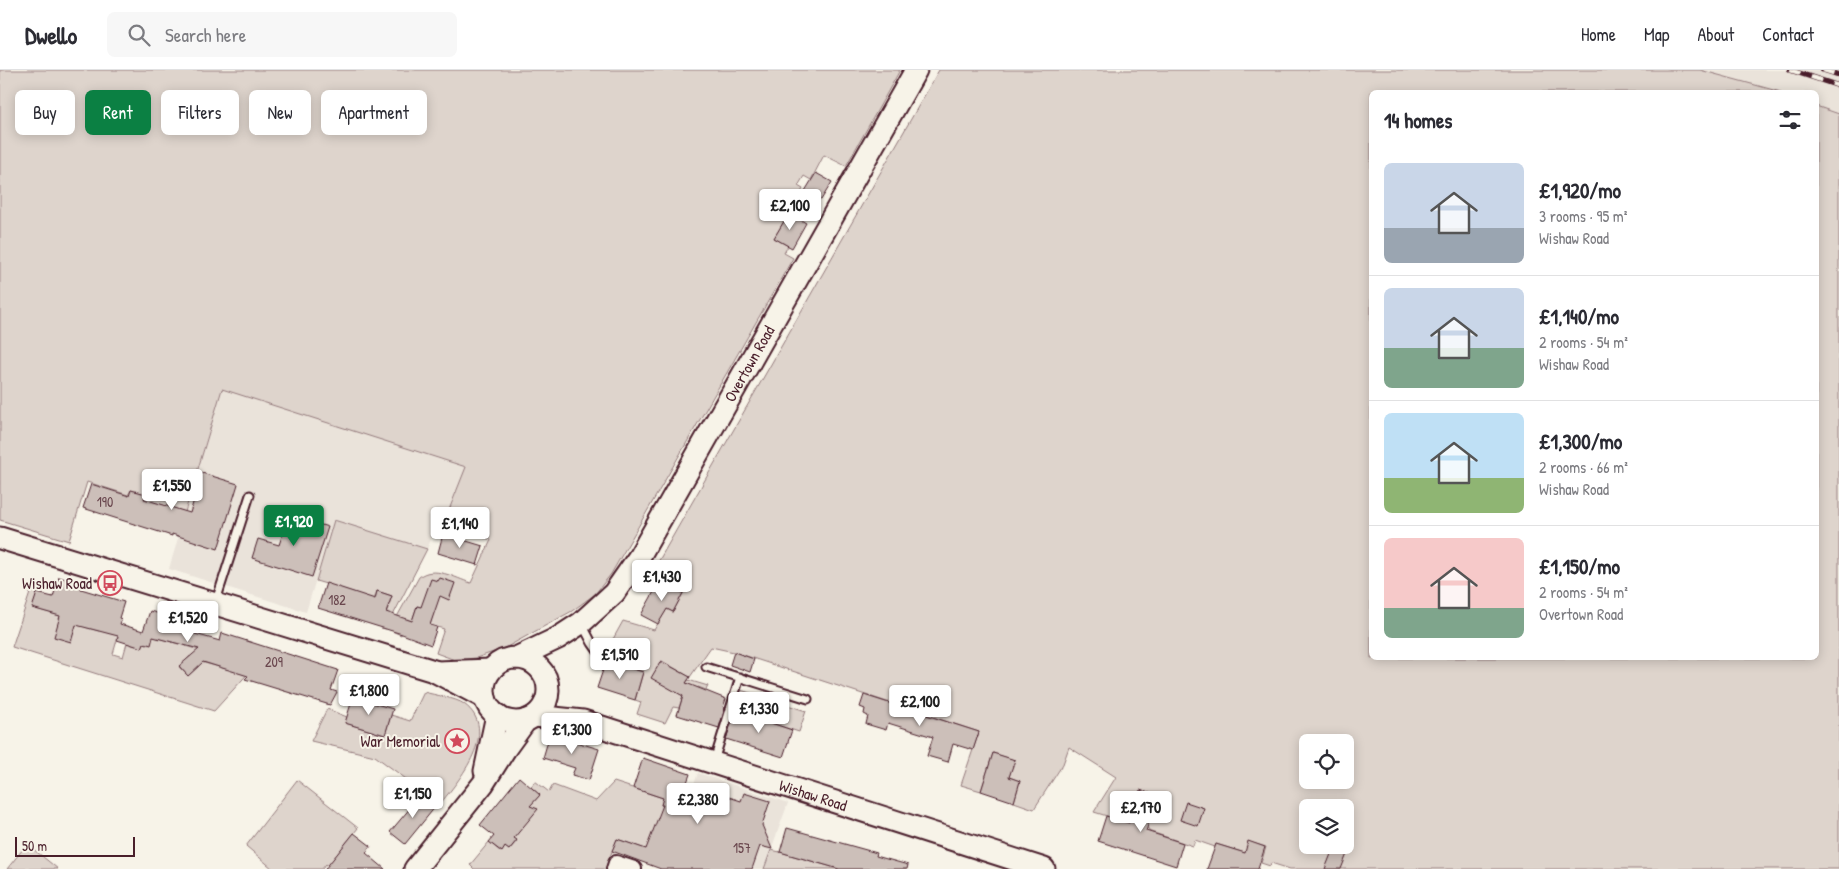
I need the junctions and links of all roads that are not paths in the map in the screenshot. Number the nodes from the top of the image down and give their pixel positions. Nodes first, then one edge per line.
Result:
1 (916, 70) edge
2 (250, 495) dead end
3 (0, 538) edge
4 (215, 604) junction
5 (581, 623) junction
6 (558, 638) junction
7 (641, 648) dead end
8 (516, 658) junction
9 (706, 667) dead end
10 (492, 670) junction
11 (437, 672) junction
12 (740, 678) junction
13 (546, 679) junction
14 (808, 700) dead end
15 (491, 707) junction
16 (531, 718) junction
17 (583, 721) junction
18 (713, 764) junction
19 (483, 784) junction
20 (415, 869) edge
21 (614, 869) edge
22 (634, 869) edge
23 (1044, 869) edge

1 - 5 main road, Overtown Road
2 - 4 lane
3 - 4 main road
4 - 11 main road
5 - 6 main road, Overtown Road
5 - 7 lane
6 - 8 main road, Overtown Road
6 - 13 main road
8 - 10 main road
8 - 13 main road
9 - 12 lane
10 - 11 main road
10 - 15 main road
11 - 15 main road
12 - 14 lane
12 - 18 lane
13 - 16 main road
13 - 17 main road, Wishaw Road
15 - 16 main road
15 - 19 main road
16 - 17 main road, Wishaw Road
16 - 19 main road
17 - 18 main road, Wishaw Road
18 - 23 main road, Wishaw Road
19 - 20 main road
21 - 22 street

